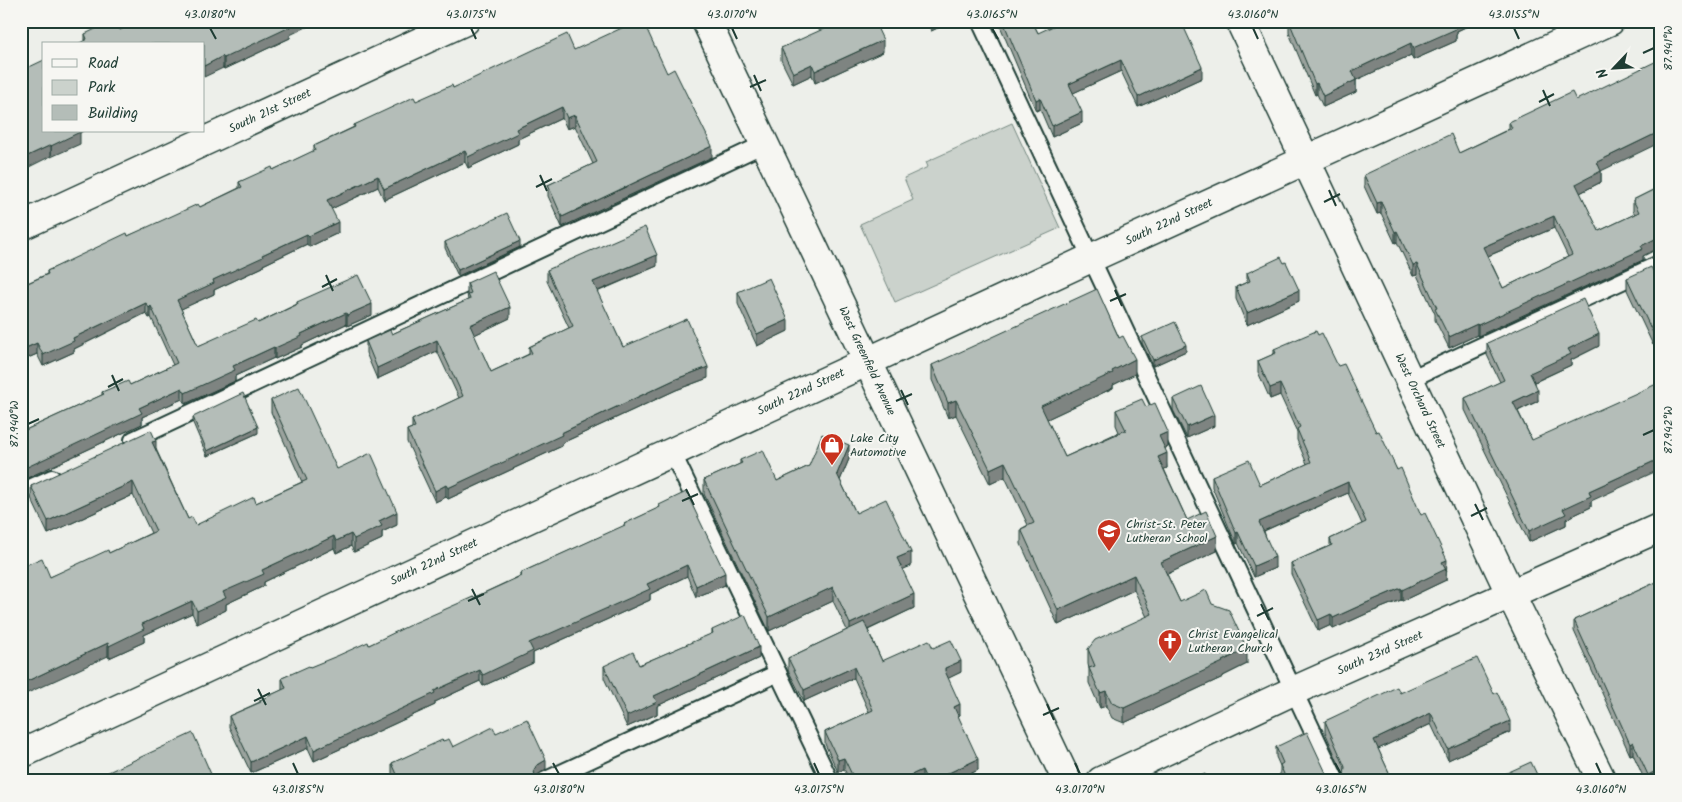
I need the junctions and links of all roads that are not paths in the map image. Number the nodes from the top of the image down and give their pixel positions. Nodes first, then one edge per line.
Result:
1 (465, 21) edge
2 (706, 21) edge
3 (980, 21) edge
4 (1240, 21) edge
5 (1610, 21) edge
6 (764, 144) junction
7 (1305, 160) junction
8 (21, 226) edge
9 (1091, 258) junction
10 (1661, 263) edge
11 (867, 362) junction
12 (1410, 379) junction
13 (120, 446) edge
14 (672, 452) junction
15 (66, 471) edge
16 (21, 492) edge
17 (1661, 527) edge
18 (1511, 595) junction
19 (778, 673) junction
20 (1293, 691) junction
21 (21, 754) edge
22 (544, 781) edge
23 (830, 781) edge
24 (1066, 781) edge
25 (1101, 781) edge
26 (1336, 781) edge
27 (1602, 781) edge

1 - 8 street, South 21st Street
2 - 6 street, West Greenfield Avenue
3 - 9 lane
4 - 7 street, West Orchard Street
5 - 7 street, South 22nd Street
6 - 11 street, West Greenfield Avenue
6 - 13 lane
7 - 9 street, South 22nd Street
7 - 12 street, West Orchard Street
9 - 11 street, South 22nd Street
9 - 20 lane
10 - 12 lane
11 - 14 street, South 22nd Street
11 - 24 street, West Greenfield Avenue
12 - 18 street, West Orchard Street
14 - 19 lane
14 - 21 street, South 22nd Street
15 - 16 lane
17 - 18 street, South 23rd Street
18 - 20 street, South 23rd Street
18 - 27 street, West Orchard Street
19 - 22 lane
19 - 23 lane
20 - 25 street, South 23rd Street
20 - 26 lane

